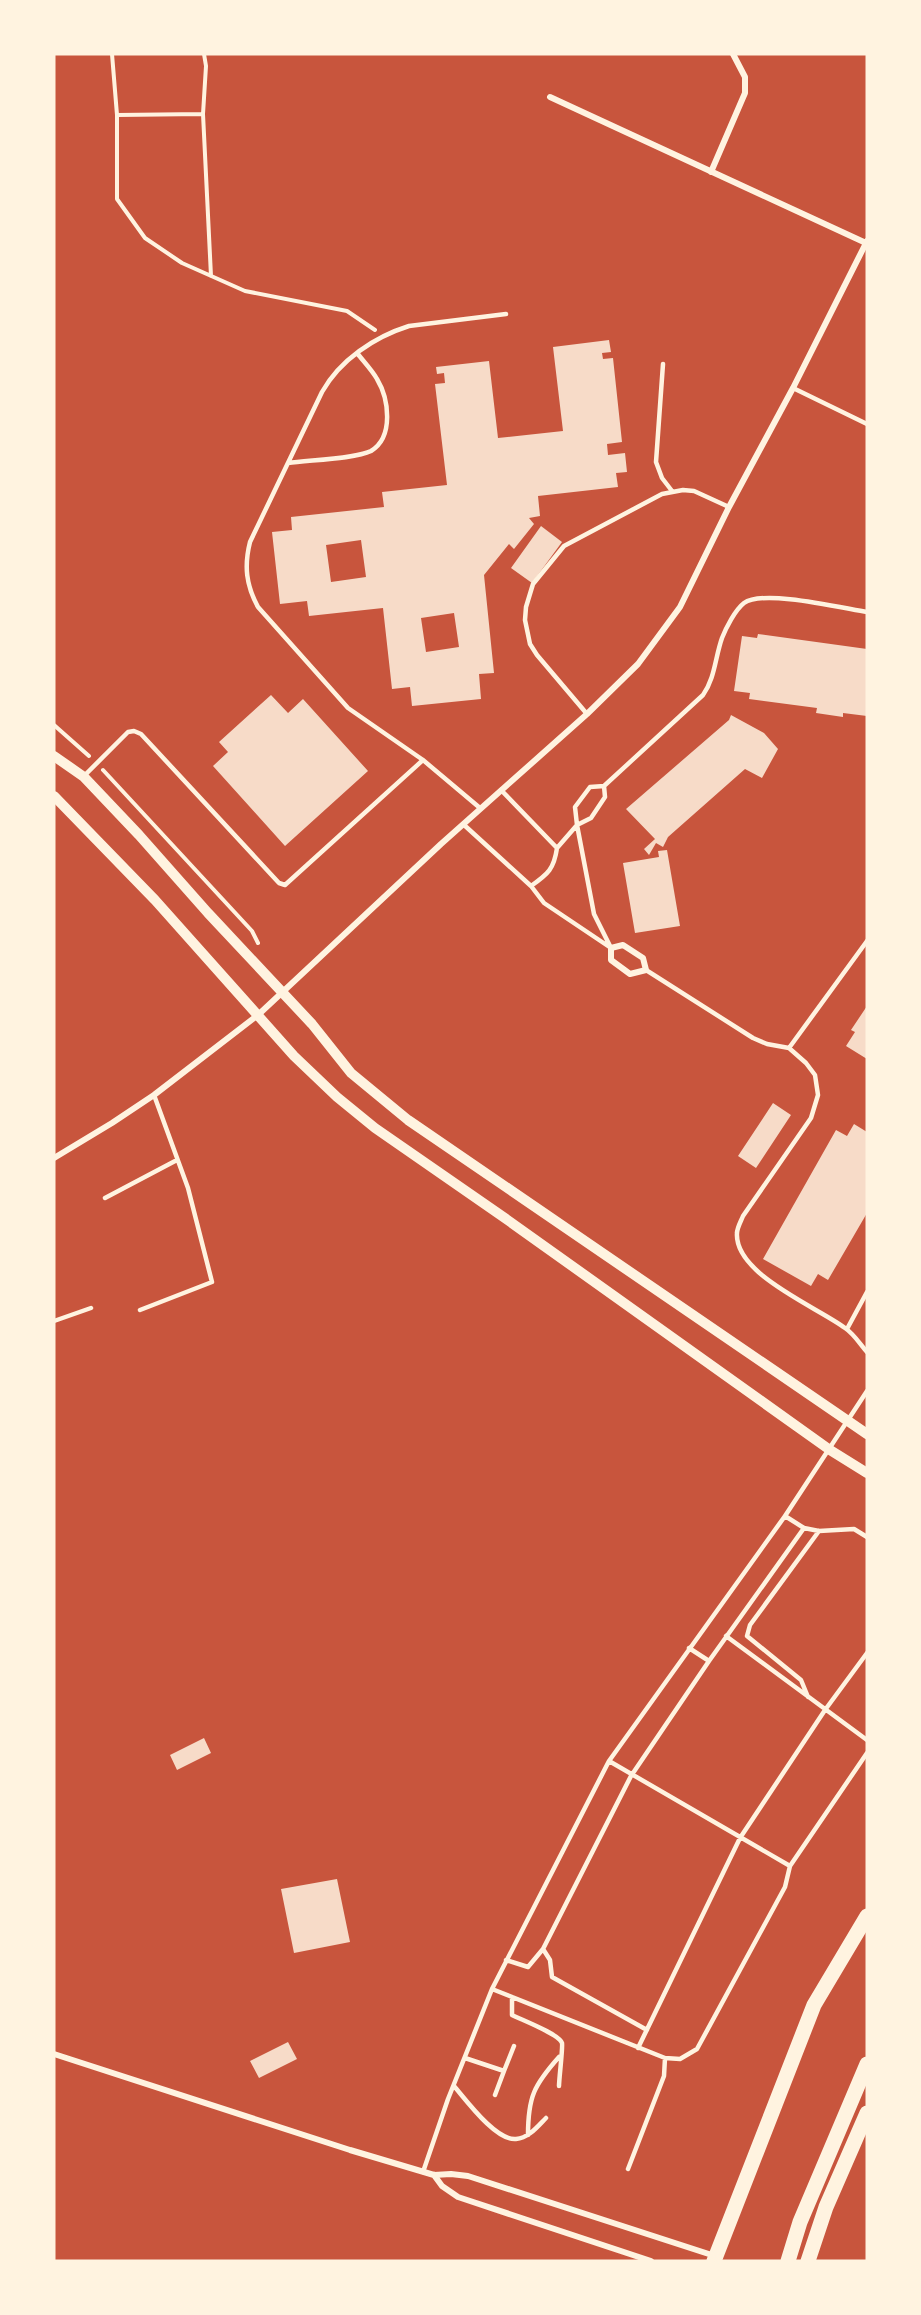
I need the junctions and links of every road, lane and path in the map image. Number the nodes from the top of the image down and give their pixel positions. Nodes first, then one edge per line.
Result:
1 (112, 54) edge
2 (204, 54) edge
3 (733, 54) edge
4 (550, 97) dead end
5 (203, 114) junction
6 (117, 115) junction
7 (711, 171) junction
8 (866, 242) edge
9 (211, 276) junction
10 (506, 314) dead end
11 (383, 336) junction
12 (357, 353) junction
13 (663, 364) dead end
14 (793, 388) junction
15 (867, 424) edge
16 (288, 462) junction
17 (672, 491) junction
18 (729, 507) junction
19 (867, 612) edge
20 (587, 714) junction
21 (54, 725) edge
22 (80, 748) dead end
23 (54, 756) edge
24 (423, 760) junction
25 (84, 777) junction
26 (116, 782) dead end
27 (604, 786) junction
28 (501, 790) junction
29 (54, 796) edge
30 (480, 808) junction
31 (463, 824) junction
32 (578, 825) junction
33 (557, 848) junction
34 (531, 886) junction
35 (867, 941) edge
36 (258, 943) dead end
37 (611, 948) junction
38 (646, 970) junction
39 (282, 992) junction
40 (258, 1015) junction
41 (789, 1048) junction
42 (154, 1095) junction
43 (54, 1158) edge
44 (177, 1160) junction
45 (105, 1198) dead end
46 (867, 1292) edge
47 (91, 1308) dead end
48 (140, 1310) dead end
49 (54, 1321) edge
50 (847, 1329) junction
51 (867, 1352) edge
52 (867, 1391) edge
53 (848, 1421) junction
54 (867, 1434) edge
55 (830, 1450) junction
56 (867, 1473) edge
57 (785, 1516) junction
58 (804, 1528) junction
59 (819, 1531) junction
60 (867, 1537) edge
61 (726, 1636) junction
62 (689, 1648) junction
63 (867, 1653) edge
64 (709, 1661) junction
65 (808, 1697) junction
66 (825, 1710) junction
67 (867, 1740) edge
68 (867, 1753) edge
69 (609, 1761) junction
70 (631, 1776) junction
71 (740, 1838) junction
72 (790, 1866) junction
73 (867, 1916) edge
74 (543, 1949) junction
75 (507, 1960) junction
76 (492, 1989) junction
77 (512, 1997) junction
78 (647, 2030) junction
79 (514, 2046) dead end
80 (638, 2048) junction
81 (54, 2054) edge
82 (560, 2056) junction
83 (465, 2058) junction
84 (665, 2058) junction
85 (867, 2064) edge
86 (504, 2071) junction
87 (454, 2086) junction
88 (558, 2086) dead end
89 (495, 2095) dead end
90 (867, 2113) edge
91 (546, 2118) dead end
92 (528, 2135) junction
93 (628, 2169) dead end
94 (423, 2172) junction
95 (434, 2175) junction
96 (715, 2259) edge
97 (651, 2261) edge
98 (788, 2261) edge
99 (808, 2261) edge

1 - 6 path
2 - 5 path
3 - 7 street
4 - 7 street
5 - 6 path
5 - 9 path
6 - 9 path
7 - 8 street
8 - 14 street
9 - 11 path
10 - 11 lane
11 - 12 lane
12 - 16 lane
12 - 16 lane
13 - 17 lane
14 - 15 lane
14 - 18 street
16 - 24 lane
17 - 18 lane
17 - 20 lane
18 - 20 street
19 - 27 lane
20 - 28 street
21 - 22 path
23 - 25 street
24 - 25 lane
24 - 30 lane
25 - 39 street
26 - 36 path
27 - 32 lane
27 - 32 lane
28 - 30 street
28 - 33 lane
29 - 40 street
30 - 31 street
31 - 34 lane
31 - 39 street
32 - 33 lane
32 - 37 lane
33 - 34 lane
34 - 37 lane
35 - 41 lane
37 - 38 street
37 - 38 street
38 - 41 lane
39 - 40 street
39 - 53 street
40 - 42 street
40 - 55 street
41 - 50 lane
42 - 43 street
42 - 44 lane
44 - 45 lane
44 - 48 lane
46 - 50 lane
47 - 49 lane
50 - 51 lane
52 - 53 lane
53 - 54 street
53 - 55 lane
55 - 56 street
55 - 57 lane
57 - 58 lane
57 - 62 lane
58 - 59 lane
58 - 61 lane
59 - 60 lane
59 - 65 lane
61 - 64 lane
61 - 65 lane
62 - 64 lane
62 - 69 lane
63 - 66 lane
64 - 70 lane
65 - 66 lane
66 - 67 lane
66 - 71 lane
68 - 72 lane
69 - 70 lane
69 - 75 lane
70 - 71 lane
70 - 74 lane
71 - 72 lane
71 - 78 lane
72 - 84 lane
73 - 96 main road
74 - 75 lane
74 - 78 lane
75 - 76 lane
76 - 77 lane
76 - 83 lane
77 - 80 lane
77 - 82 lane
78 - 80 lane
79 - 86 lane
80 - 84 lane
81 - 94 street
82 - 88 lane
82 - 92 lane
83 - 86 lane
83 - 87 lane
84 - 93 lane
85 - 98 main road
86 - 89 lane
87 - 92 lane
87 - 94 lane
90 - 99 main road
91 - 92 lane
94 - 95 street
95 - 96 street
95 - 97 street

